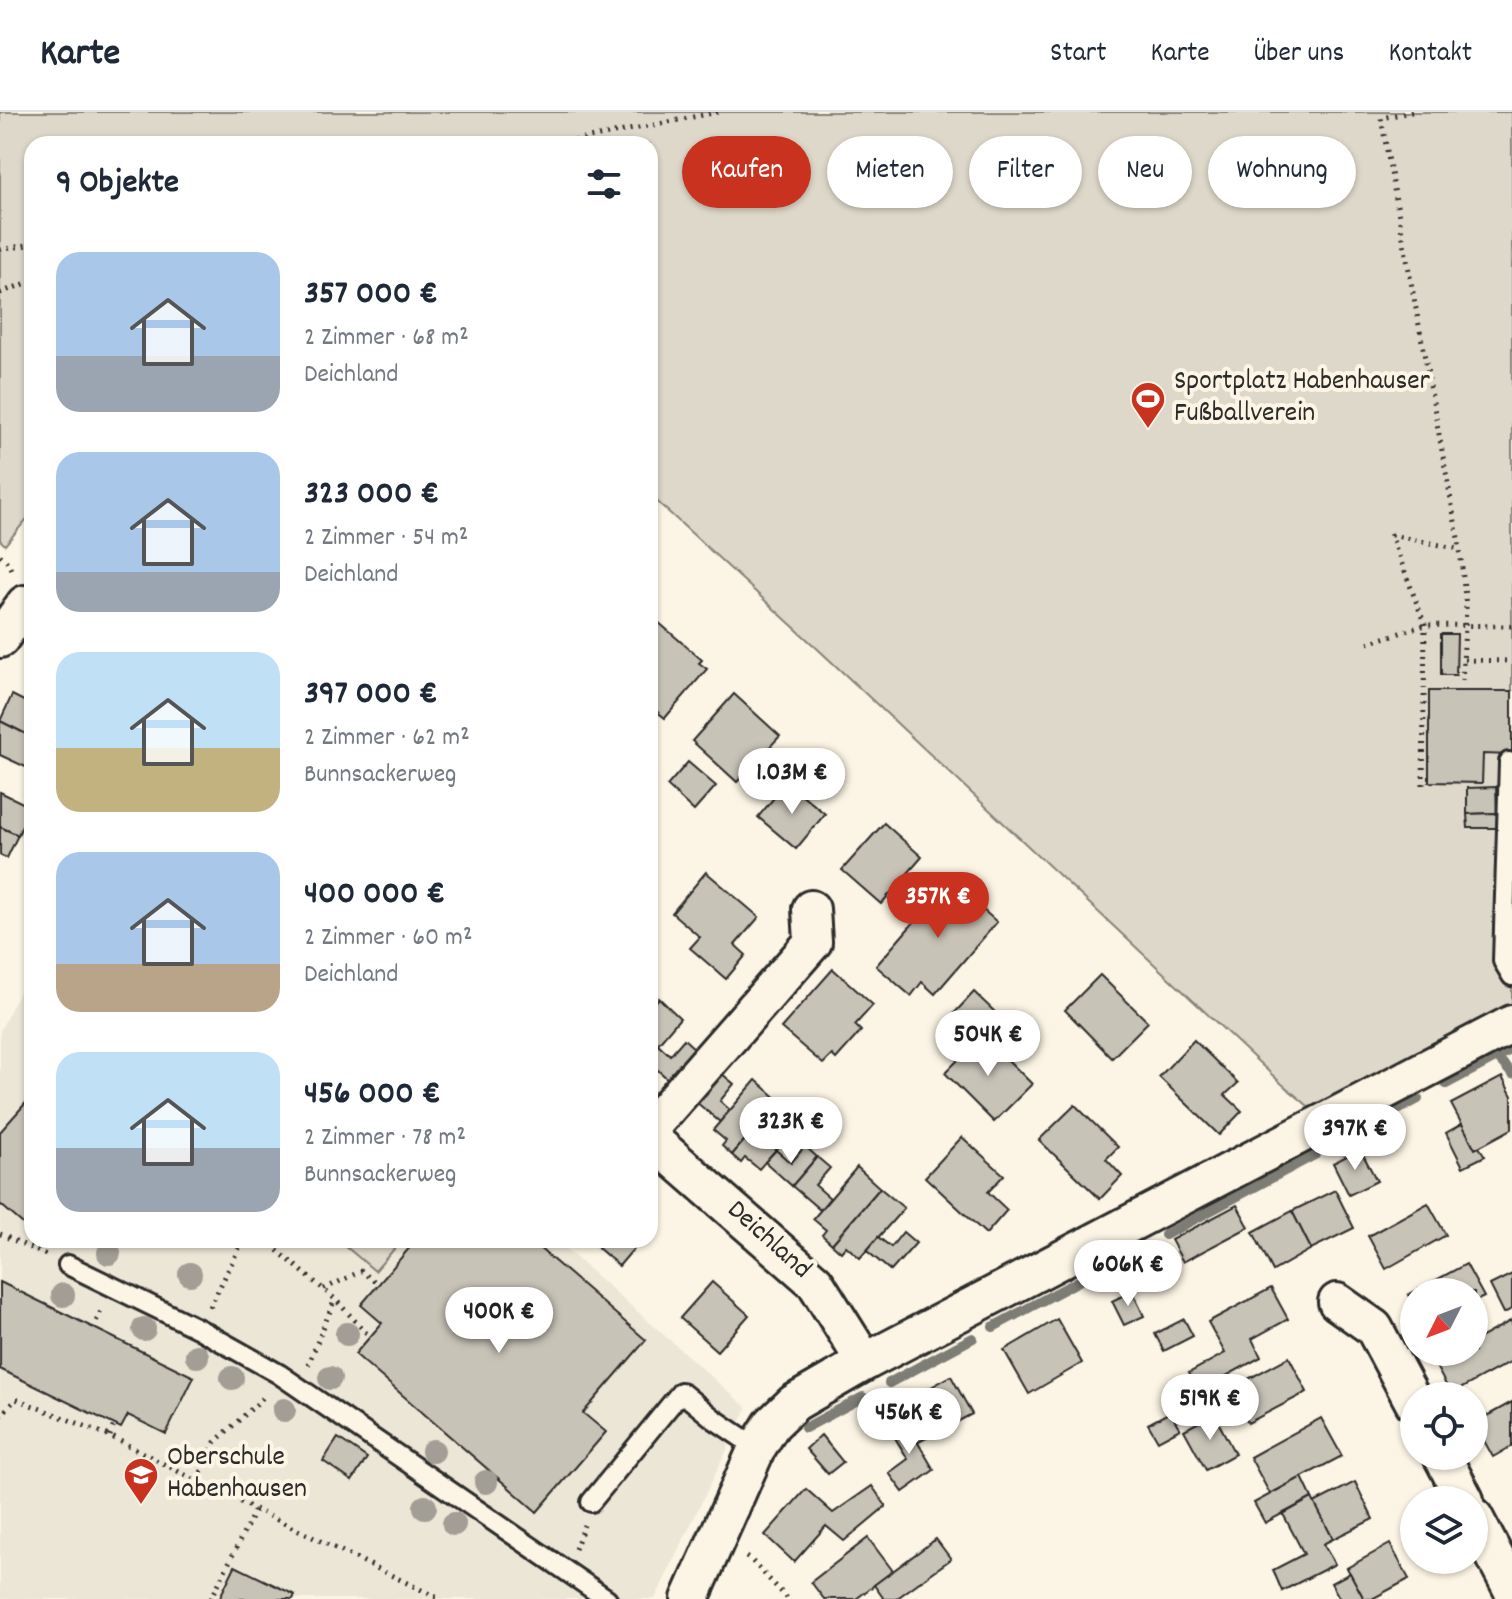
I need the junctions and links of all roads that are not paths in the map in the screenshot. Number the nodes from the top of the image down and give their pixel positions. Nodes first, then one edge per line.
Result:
1 (24, 605) edge
2 (0, 639) edge
3 (1509, 762) dead end
4 (811, 909) dead end
5 (1512, 976) edge
6 (1512, 1024) edge
7 (658, 1119) edge
8 (658, 1145) edge
9 (68, 1265) dead end
10 (1337, 1302) dead end
11 (865, 1362) junction
12 (1403, 1382) edge
13 (757, 1448) junction
14 (591, 1502) road end
15 (1488, 1544) edge
16 (1512, 1589) edge
17 (607, 1599) edge
18 (690, 1599) edge

1 - 2 street
3 - 5 lane
4 - 7 street
6 - 11 street
8 - 11 street, Deichland
9 - 17 lane
10 - 12 street
11 - 13 street
13 - 14 lane
13 - 18 street
15 - 16 street

